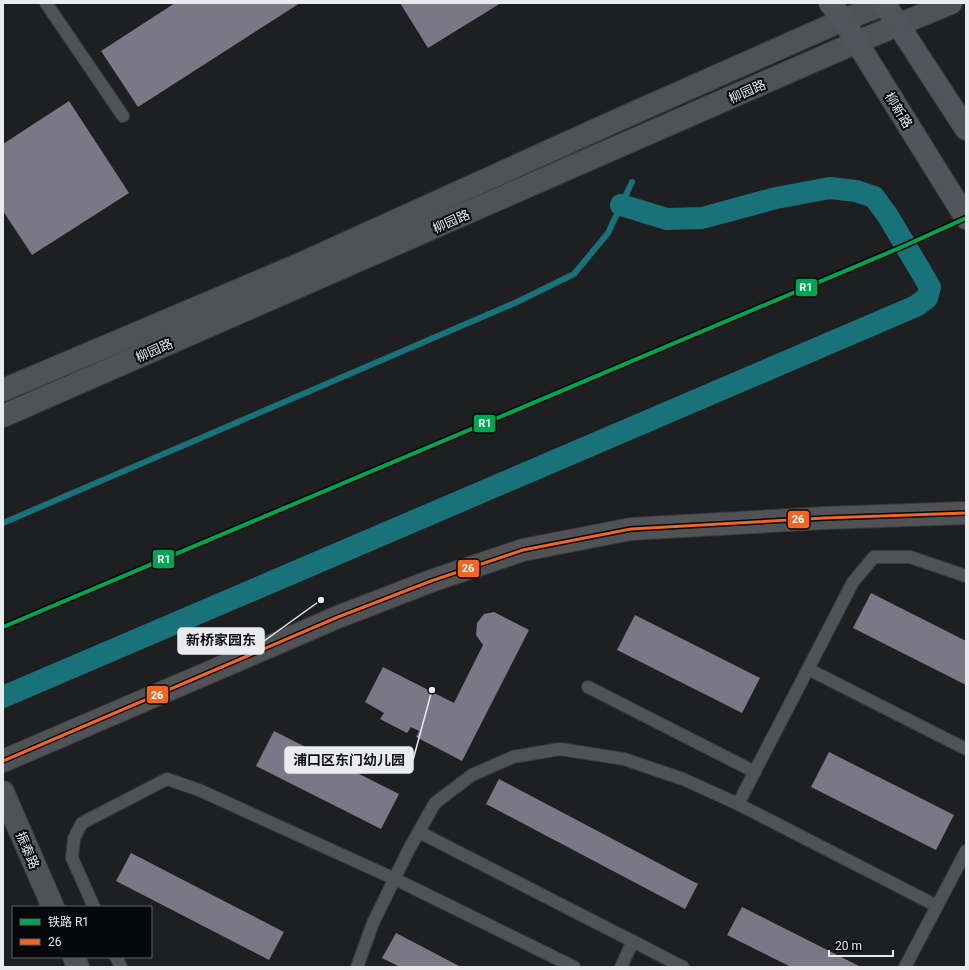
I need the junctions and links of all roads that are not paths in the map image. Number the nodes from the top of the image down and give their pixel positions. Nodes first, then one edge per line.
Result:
1 (46, 3) edge
2 (830, 3) edge
3 (885, 3) edge
4 (951, 3) edge
5 (843, 20) junction
6 (899, 26) junction
7 (857, 42) junction
8 (123, 116) dead end
9 (966, 129) edge
10 (966, 218) edge
11 (3, 390) edge
12 (3, 416) edge
13 (966, 513) edge
14 (966, 576) edge
15 (808, 669) junction
16 (588, 687) dead end
17 (966, 749) edge
18 (3, 761) edge
19 (755, 772) junction
20 (3, 792) edge
21 (738, 804) junction
22 (419, 832) junction
23 (966, 851) edge
24 (395, 879) junction
25 (52, 906) edge
26 (94, 906) edge
27 (937, 906) junction
28 (633, 942) junction
29 (116, 958) edge
30 (121, 967) edge
31 (357, 967) edge
32 (574, 967) edge
33 (620, 967) edge
34 (683, 967) edge
35 (905, 967) edge

1 - 8 lane
2 - 5 main road, 柳新路
3 - 5 street, 柳园路
3 - 6 main road
4 - 6 street, 柳园路
5 - 7 main road, 柳新路
5 - 11 street, 柳园路
6 - 7 street, 柳园路
6 - 9 main road
7 - 10 main road, 柳新路
7 - 12 street, 柳园路
13 - 18 street
14 - 15 lane
15 - 17 lane
15 - 19 lane
16 - 19 lane
19 - 21 lane
20 - 25 street, 振泰路
21 - 22 lane
21 - 27 lane
22 - 24 lane
22 - 28 lane
23 - 27 lane
24 - 26 lane
24 - 31 lane
24 - 32 lane
27 - 35 lane
28 - 33 lane
28 - 34 lane
29 - 30 lane

